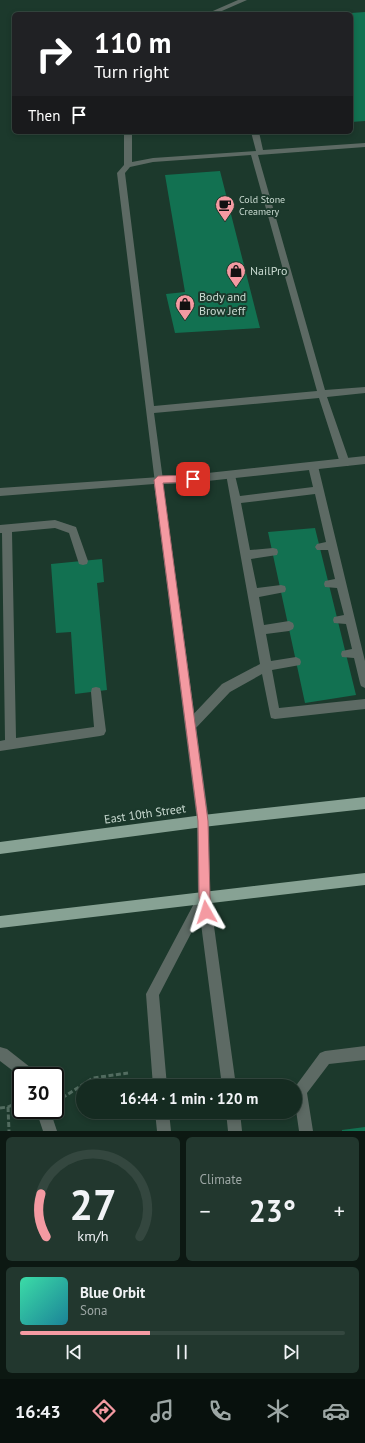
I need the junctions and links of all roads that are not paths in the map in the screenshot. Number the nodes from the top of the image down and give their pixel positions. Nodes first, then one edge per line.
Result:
1 (244, 0) edge
2 (222, 12) edge
3 (128, 134) edge
4 (255, 134) edge
5 (365, 145) edge
6 (257, 153) junction
7 (128, 165) junction
8 (365, 390) edge
9 (322, 394) junction
10 (150, 410) junction
11 (365, 460) edge
12 (345, 462) junction
13 (312, 466) junction
14 (231, 474) junction
15 (158, 480) junction
16 (319, 490) junction
17 (0, 492) edge
18 (236, 500) junction
19 (3, 529) edge
20 (332, 546) junction
21 (320, 547) dead end
22 (273, 552) dead end
23 (246, 555) junction
24 (83, 561) dead end
25 (341, 583) junction
26 (329, 584) dead end
27 (281, 589) dead end
28 (253, 593) junction
29 (350, 619) junction
30 (338, 620) dead end
31 (289, 626) dead end
32 (259, 630) junction
33 (358, 653) junction
34 (346, 654) dead end
35 (296, 662) dead end
36 (266, 666) junction
37 (365, 683) edge
38 (96, 692) dead end
39 (365, 704) edge
40 (191, 725) junction
41 (6, 745) edge
42 (365, 803) edge
43 (203, 821) junction
44 (0, 848) edge
45 (365, 879) edge
46 (204, 897) junction
47 (0, 922) edge
48 (365, 1053) edge
49 (0, 1054) edge
50 (19, 1067) edge
51 (159, 1079) edge
52 (228, 1079) edge
53 (46, 1119) edge
54 (163, 1119) edge
55 (234, 1119) edge
56 (50, 1131) edge
57 (164, 1131) edge
58 (235, 1131) edge
59 (306, 1131) edge

1 - 2 street
3 - 7 street
4 - 6 street
5 - 6 street
6 - 7 street
6 - 9 street
7 - 10 street
8 - 9 street
9 - 10 street
9 - 12 street
10 - 15 street
11 - 12 street
12 - 13 street
13 - 14 street
13 - 16 street
14 - 15 street
14 - 18 street
15 - 17 street
15 - 40 street
16 - 18 street
16 - 20 street
18 - 23 street
19 - 24 street
19 - 41 street
20 - 21 street
20 - 25 street
22 - 23 street
23 - 28 street
25 - 26 street
25 - 29 street
27 - 28 street
28 - 32 street
29 - 30 street
29 - 33 street
31 - 32 street
32 - 36 street
33 - 34 street
33 - 37 street
35 - 36 street
36 - 39 street
36 - 40 street
38 - 41 street
40 - 43 street
42 - 43 main road, East 10th Street
43 - 44 main road, East 10th Street
43 - 46 street
45 - 46 main road
46 - 47 main road
46 - 51 street
46 - 52 street
48 - 59 street
49 - 50 street
53 - 56 street
54 - 57 street
55 - 58 street

